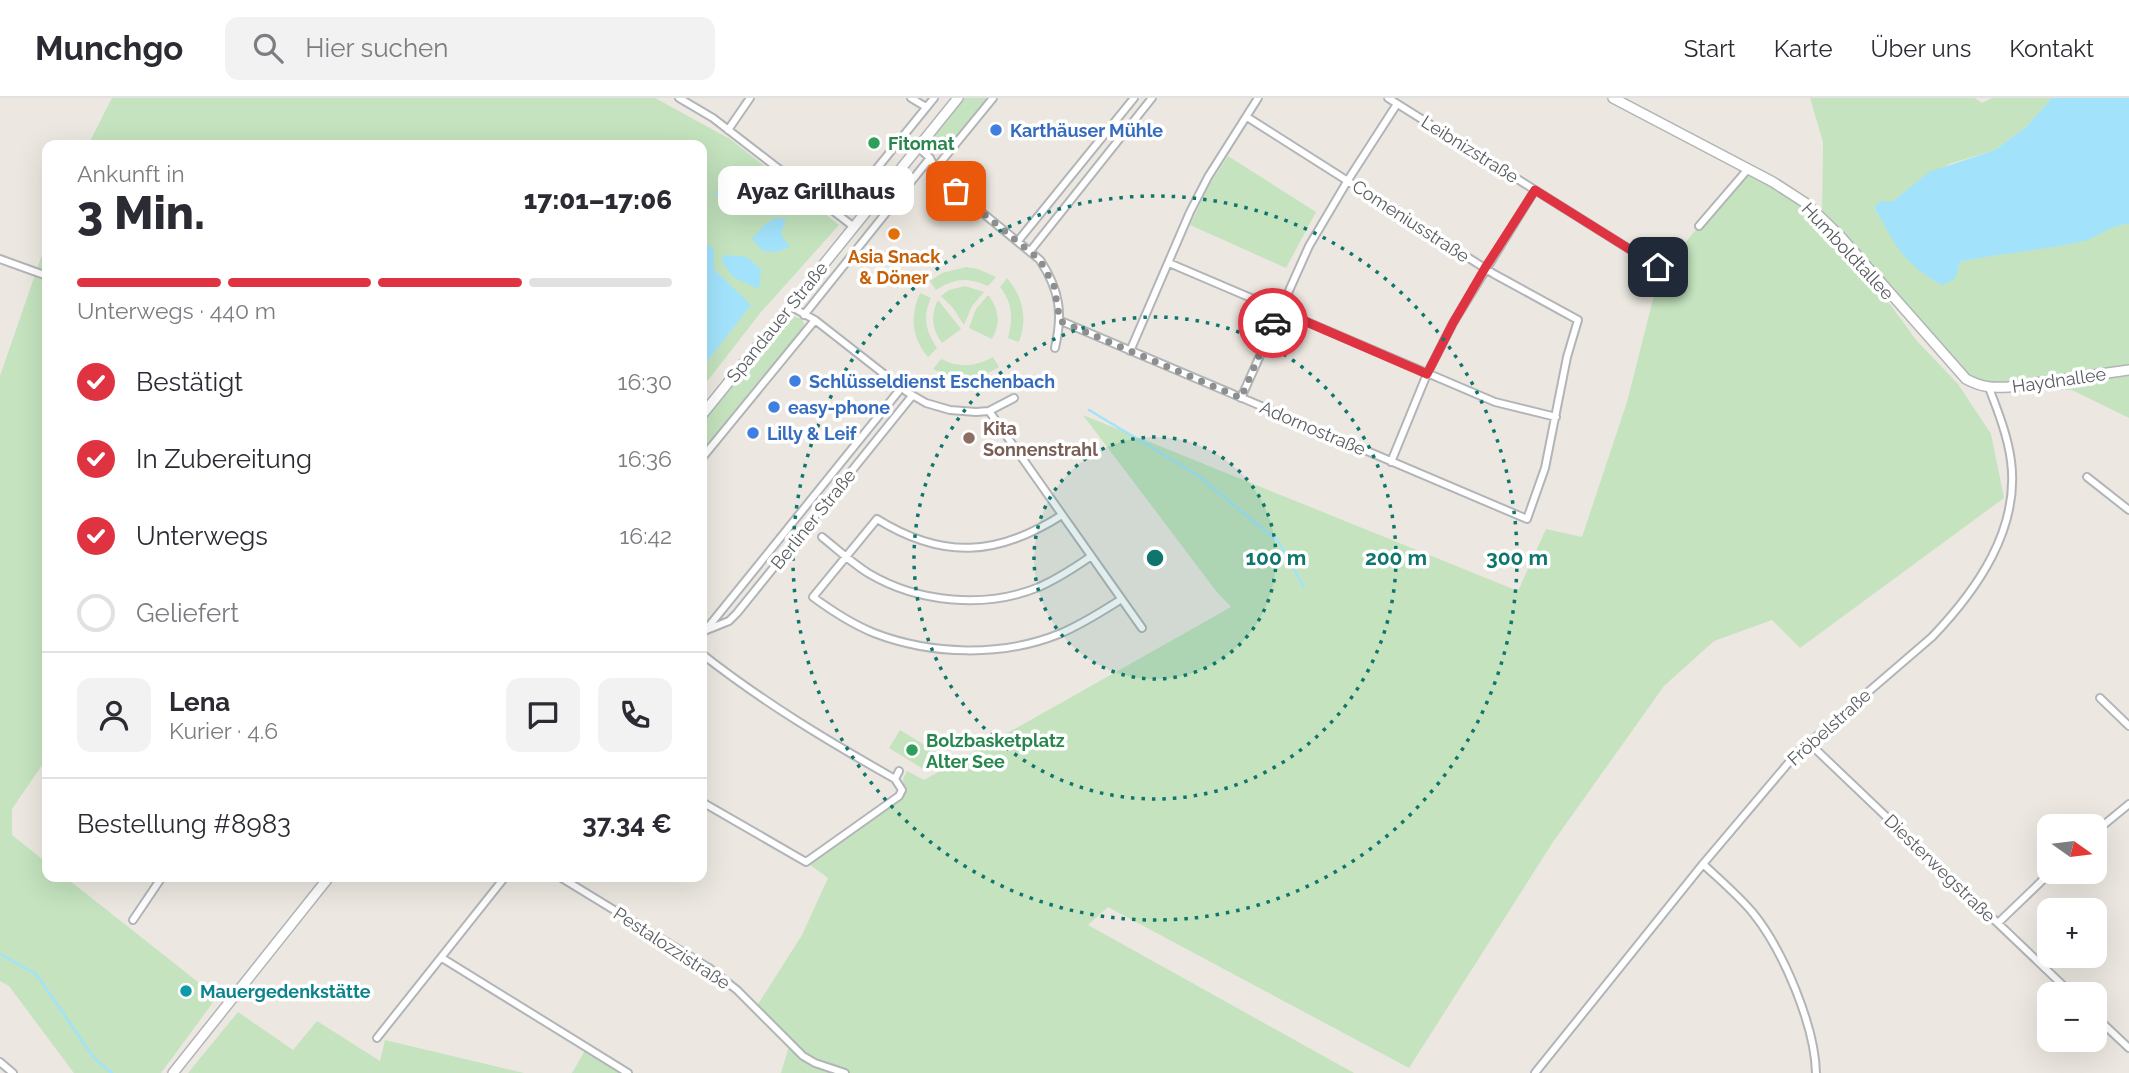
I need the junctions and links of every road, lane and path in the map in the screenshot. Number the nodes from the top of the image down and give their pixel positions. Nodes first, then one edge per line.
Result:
1 (678, 98) edge
2 (750, 98) edge
3 (911, 98) edge
4 (934, 98) edge
5 (958, 98) edge
6 (993, 98) edge
7 (1134, 98) edge
8 (1152, 98) edge
9 (1258, 98) edge
10 (1388, 98) edge
11 (1613, 98) edge
12 (1397, 104) junction
13 (926, 107) junction
14 (1247, 117) junction
15 (728, 130) junction
16 (918, 147) junction
17 (930, 159) junction
18 (935, 169) junction
19 (1748, 169) junction
20 (1348, 180) junction
21 (1535, 190) junction
22 (839, 215) junction
23 (1699, 226) dead end
24 (854, 227) junction
25 (1018, 240) junction
26 (1031, 250) junction
27 (0, 259) edge
28 (1169, 263) junction
29 (1658, 267) dead end
30 (1485, 268) junction
31 (42, 274) edge
32 (790, 306) junction
33 (1279, 310) junction
34 (804, 314) junction
35 (815, 320) junction
36 (1060, 321) junction
37 (1055, 348) dead end
38 (1130, 351) junction
39 (2129, 370) edge
40 (1427, 374) junction
41 (902, 387) junction
42 (1989, 388) junction
43 (912, 396) junction
44 (1014, 398) dead end
45 (1241, 398) junction
46 (707, 409) edge
47 (989, 411) junction
48 (1556, 417) junction
49 (707, 452) edge
50 (1391, 462) junction
51 (2087, 477) dead end
52 (2129, 510) edge
53 (1062, 515) junction
54 (822, 537) dead end
55 (846, 556) junction
56 (1090, 557) junction
57 (1120, 600) junction
58 (707, 628) edge
59 (1142, 628) dead end
60 (707, 631) edge
61 (707, 658) edge
62 (2100, 698) dead end
63 (2129, 726) edge
64 (1808, 742) junction
65 (900, 771) dead end
66 (895, 779) junction
67 (2129, 804) edge
68 (707, 805) edge
69 (2107, 822) edge
70 (1703, 864) junction
71 (159, 882) edge
72 (325, 882) edge
73 (501, 882) edge
74 (568, 882) edge
75 (2039, 884) edge
76 (133, 920) dead end
77 (1998, 923) junction
78 (442, 958) junction
79 (2059, 982) edge
80 (2107, 1027) edge
81 (377, 1038) dead end
82 (2129, 1048) edge
83 (0, 1062) edge
84 (13, 1073) edge
85 (173, 1073) edge
86 (628, 1073) edge
87 (845, 1073) edge
88 (1535, 1073) edge
89 (1816, 1073) edge

1 - 15 street
2 - 15 street
3 - 13 street
4 - 13 street
5 - 16 main road, Spandauer Straße
6 - 18 street
7 - 25 street
8 - 26 street
9 - 14 street
10 - 12 street, Leibnizstraße
11 - 19 main road, Humboldtallee
12 - 20 street
12 - 21 street, Leibnizstraße
13 - 22 street
14 - 20 street, Comeniusstraße
14 - 28 street
15 - 22 street
16 - 17 street
16 - 24 main road, Spandauer Straße
17 - 18 street
17 - 34 street, Spandauer Straße
18 - 25 street
19 - 23 street
19 - 42 main road, Humboldtallee
20 - 30 street, Comeniusstraße
20 - 33 street
21 - 29 street, Leibnizstraße
21 - 30 street
22 - 24 street
24 - 32 main road, Spandauer Straße
25 - 26 street
26 - 36 street
27 - 31 street
28 - 33 street
28 - 38 street
30 - 40 street
30 - 48 street, Comeniusstraße
32 - 34 street
32 - 46 main road, Spandauer Straße
33 - 40 street
33 - 45 street
34 - 35 street
35 - 41 street
35 - 49 street, Spandauer Straße
36 - 37 street
36 - 38 street, Adornostraße
38 - 45 street, Adornostraße
39 - 42 main road, Haydnallee
40 - 48 street
40 - 50 street
41 - 43 street
41 - 58 street, Berliner Straße
42 - 64 street, Fröbelstraße
43 - 47 street
43 - 60 street, Berliner Straße
44 - 47 street
45 - 50 street, Adornostraße
47 - 53 street
48 - 50 street, Adornostraße
51 - 52 street
53 - 55 street
53 - 56 street
54 - 55 street
55 - 56 street
55 - 57 street
56 - 57 street
57 - 59 street
61 - 66 street
62 - 63 street
64 - 70 street, Fröbelstraße
64 - 77 street, Diesterwegstraße
65 - 66 street
66 - 68 street
67 - 69 street
70 - 88 street, Fröbelstraße
70 - 89 street
71 - 76 street
72 - 85 main road
73 - 78 street
74 - 87 street, Pestalozzistraße
75 - 77 street
77 - 79 street, Diesterwegstraße
78 - 81 street
78 - 86 street
80 - 82 street
83 - 84 street

